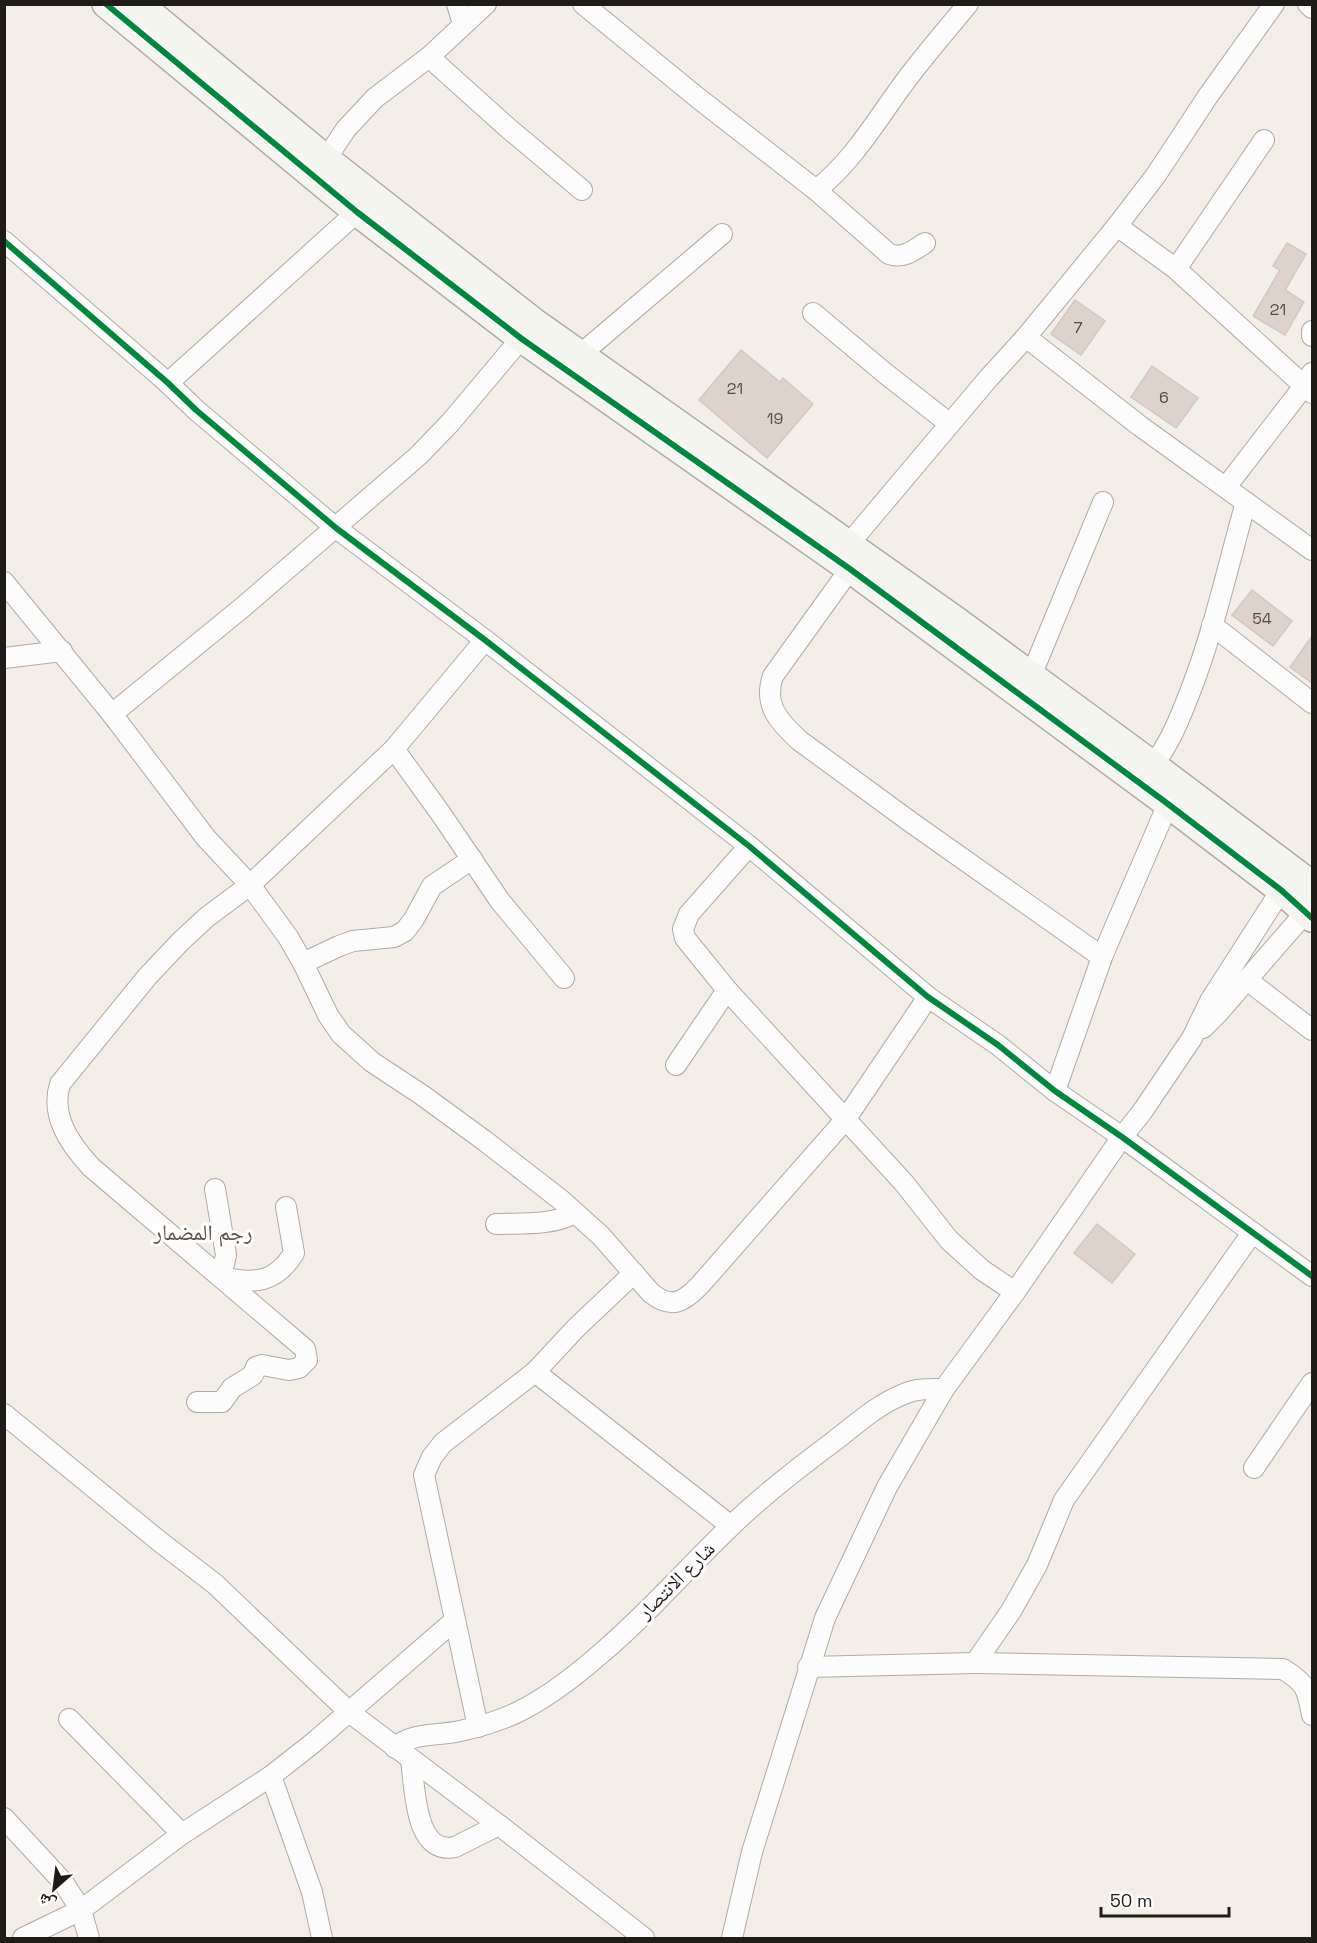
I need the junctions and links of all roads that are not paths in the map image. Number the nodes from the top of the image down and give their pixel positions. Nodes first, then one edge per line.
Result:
1 (106, 4) edge
2 (139, 4) edge
3 (457, 4) edge
4 (486, 4) edge
5 (583, 4) edge
6 (968, 4) edge
7 (1274, 4) edge
8 (1308, 4) edge
9 (1312, 8) edge
10 (463, 24) junction
11 (429, 57) junction
12 (1264, 140) dead end
13 (326, 159) junction
14 (582, 190) dead end
15 (816, 190) junction
16 (357, 212) junction
17 (1117, 226) junction
18 (722, 234) dead end
19 (4, 241) edge
20 (925, 243) dead end
21 (1176, 269) junction
22 (813, 313) dead end
23 (528, 330) junction
24 (1312, 331) edge
25 (1312, 336) edge
26 (1026, 337) junction
27 (581, 354) junction
28 (168, 383) junction
29 (1310, 384) edge
30 (950, 424) junction
31 (1226, 487) junction
32 (1103, 502) dead end
33 (1246, 502) junction
34 (336, 528) junction
35 (1312, 550) edge
36 (849, 557) junction
37 (4, 582) edge
38 (1212, 625) junction
39 (484, 640) junction
40 (62, 651) junction
41 (4, 658) edge
42 (1031, 676) junction
43 (1312, 703) edge
44 (112, 714) junction
45 (394, 749) junction
46 (1153, 765) junction
47 (1168, 804) junction
48 (749, 846) junction
49 (472, 860) junction
50 (1296, 882) edge
51 (250, 885) junction
52 (1311, 912) edge
53 (1102, 957) junction
54 (303, 963) junction
55 (564, 978) dead end
56 (1247, 980) junction
57 (727, 990) junction
58 (928, 997) junction
59 (1312, 1030) edge
60 (1192, 1038) junction
61 (676, 1065) dead end
62 (1055, 1091) junction
63 (845, 1120) junction
64 (1122, 1137) junction
65 (215, 1190) dead end
66 (286, 1207) dead end
67 (575, 1213) junction
68 (496, 1224) dead end
69 (1252, 1233) junction
70 (634, 1273) junction
71 (1312, 1276) edge
72 (221, 1277) junction
73 (1016, 1292) junction
74 (535, 1372) junction
75 (1312, 1383) edge
76 (944, 1389) junction
77 (197, 1402) dead end
78 (4, 1414) edge
79 (1254, 1468) dead end
80 (731, 1526) junction
81 (454, 1621) junction
82 (975, 1663) junction
83 (808, 1667) junction
84 (349, 1712) junction
85 (1312, 1715) edge
86 (69, 1719) dead end
87 (478, 1727) junction
88 (395, 1748) junction
89 (411, 1760) junction
90 (271, 1776) junction
91 (4, 1818) edge
92 (499, 1825) junction
93 (183, 1834) junction
94 (81, 1910) junction
95 (23, 1938) edge
96 (89, 1938) edge
97 (320, 1938) edge
98 (644, 1938) edge
99 (732, 1938) edge

1 - 16 street
2 - 13 street
3 - 10 street
4 - 10 street
5 - 15 street
6 - 15 street
7 - 17 street
8 - 9 street
10 - 11 street
11 - 13 street
11 - 14 street
12 - 21 street
13 - 23 street
15 - 20 street
16 - 23 street
16 - 28 street
17 - 21 street
17 - 26 street
18 - 27 street
19 - 28 street
21 - 29 street
22 - 30 street
23 - 27 street
23 - 34 street
23 - 36 street
24 - 25 street
26 - 30 street
26 - 31 street
27 - 36 street
28 - 34 street
29 - 31 street
30 - 36 street
31 - 33 street
32 - 42 street
33 - 35 street
33 - 38 street
34 - 39 street
34 - 44 street
36 - 42 street
36 - 47 street
36 - 53 street
37 - 40 street
38 - 43 street
38 - 46 street
39 - 45 street
39 - 48 street
40 - 41 street
40 - 44 street
42 - 46 street
44 - 51 street
45 - 49 street
45 - 51 street
46 - 50 street
47 - 50 street
47 - 53 street
48 - 57 street
48 - 58 street
49 - 54 street
49 - 55 street
50 - 52 street
50 - 60 street
51 - 54 street
51 - 72 street
52 - 56 street
53 - 62 street
54 - 67 street
56 - 59 street
56 - 60 street
57 - 61 street
57 - 63 street
58 - 62 street
58 - 63 street
60 - 64 street
62 - 64 street
63 - 70 street
63 - 73 street
64 - 69 street
64 - 73 street
65 - 72 street
66 - 72 street
67 - 68 street
67 - 70 street
69 - 71 street
69 - 82 street
70 - 74 street
72 - 77 street
73 - 76 street
74 - 80 street
74 - 81 street
75 - 79 street
76 - 80 street, شارع الانتصار
76 - 83 street
78 - 84 street
80 - 87 street, شارع الانتصار
81 - 84 street
81 - 87 street
82 - 83 street
82 - 85 street
83 - 99 street
84 - 88 street
84 - 90 street
86 - 93 street
87 - 88 street, شارع الانتصار
88 - 89 street
89 - 92 street
89 - 92 street
90 - 93 street
90 - 97 street
91 - 94 street
92 - 98 street
93 - 94 street
94 - 95 street
94 - 96 street

